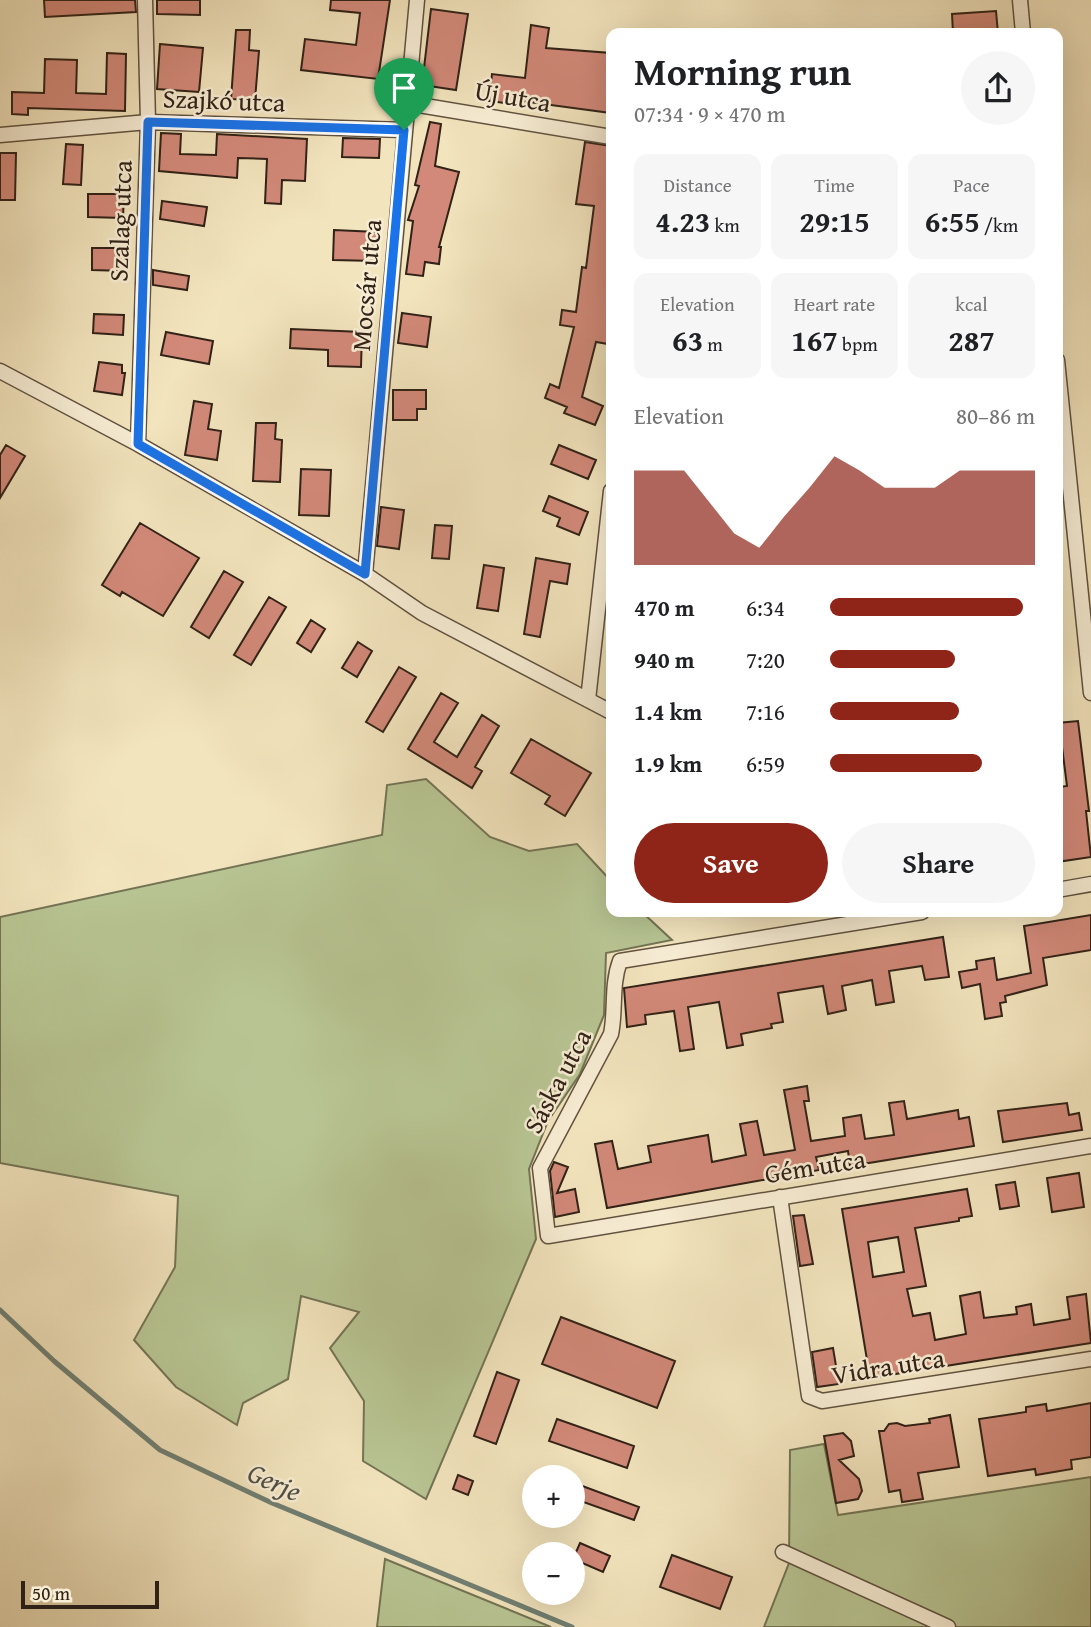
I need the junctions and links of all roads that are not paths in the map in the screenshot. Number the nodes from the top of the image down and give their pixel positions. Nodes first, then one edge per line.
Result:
1 (145, 0) edge
2 (417, 0) edge
3 (1020, 0) edge
4 (1023, 28) edge
5 (407, 103) junction
6 (148, 122) junction
7 (404, 130) junction
8 (0, 135) edge
9 (606, 136) edge
10 (0, 371) edge
11 (1063, 419) edge
12 (138, 444) junction
13 (606, 536) edge
14 (365, 574) junction
15 (1091, 693) edge
16 (588, 699) junction
17 (606, 709) edge
18 (1091, 884) edge
19 (1063, 889) edge
20 (889, 917) edge
21 (1091, 1146) edge
22 (780, 1197) junction
23 (548, 1236) joint
24 (1091, 1359) edge
25 (783, 1552) dead end
26 (948, 1627) edge

1 - 6 street, Szalag utca
2 - 5 street, Mocsár utca
3 - 4 street
5 - 7 street, Mocsár utca
5 - 9 street, Új utca
6 - 7 street, Szajkó utca
6 - 8 street, Szajkó utca
6 - 12 street, Szalag utca
7 - 14 street, Mocsár utca
10 - 12 street
11 - 15 street
12 - 14 street
13 - 16 street
14 - 16 street
16 - 17 street
18 - 19 street
20 - 23 street, Sáska utca
21 - 22 street, Gém utca
22 - 23 street, Gém utca
22 - 24 street, Vidra utca
25 - 26 street

